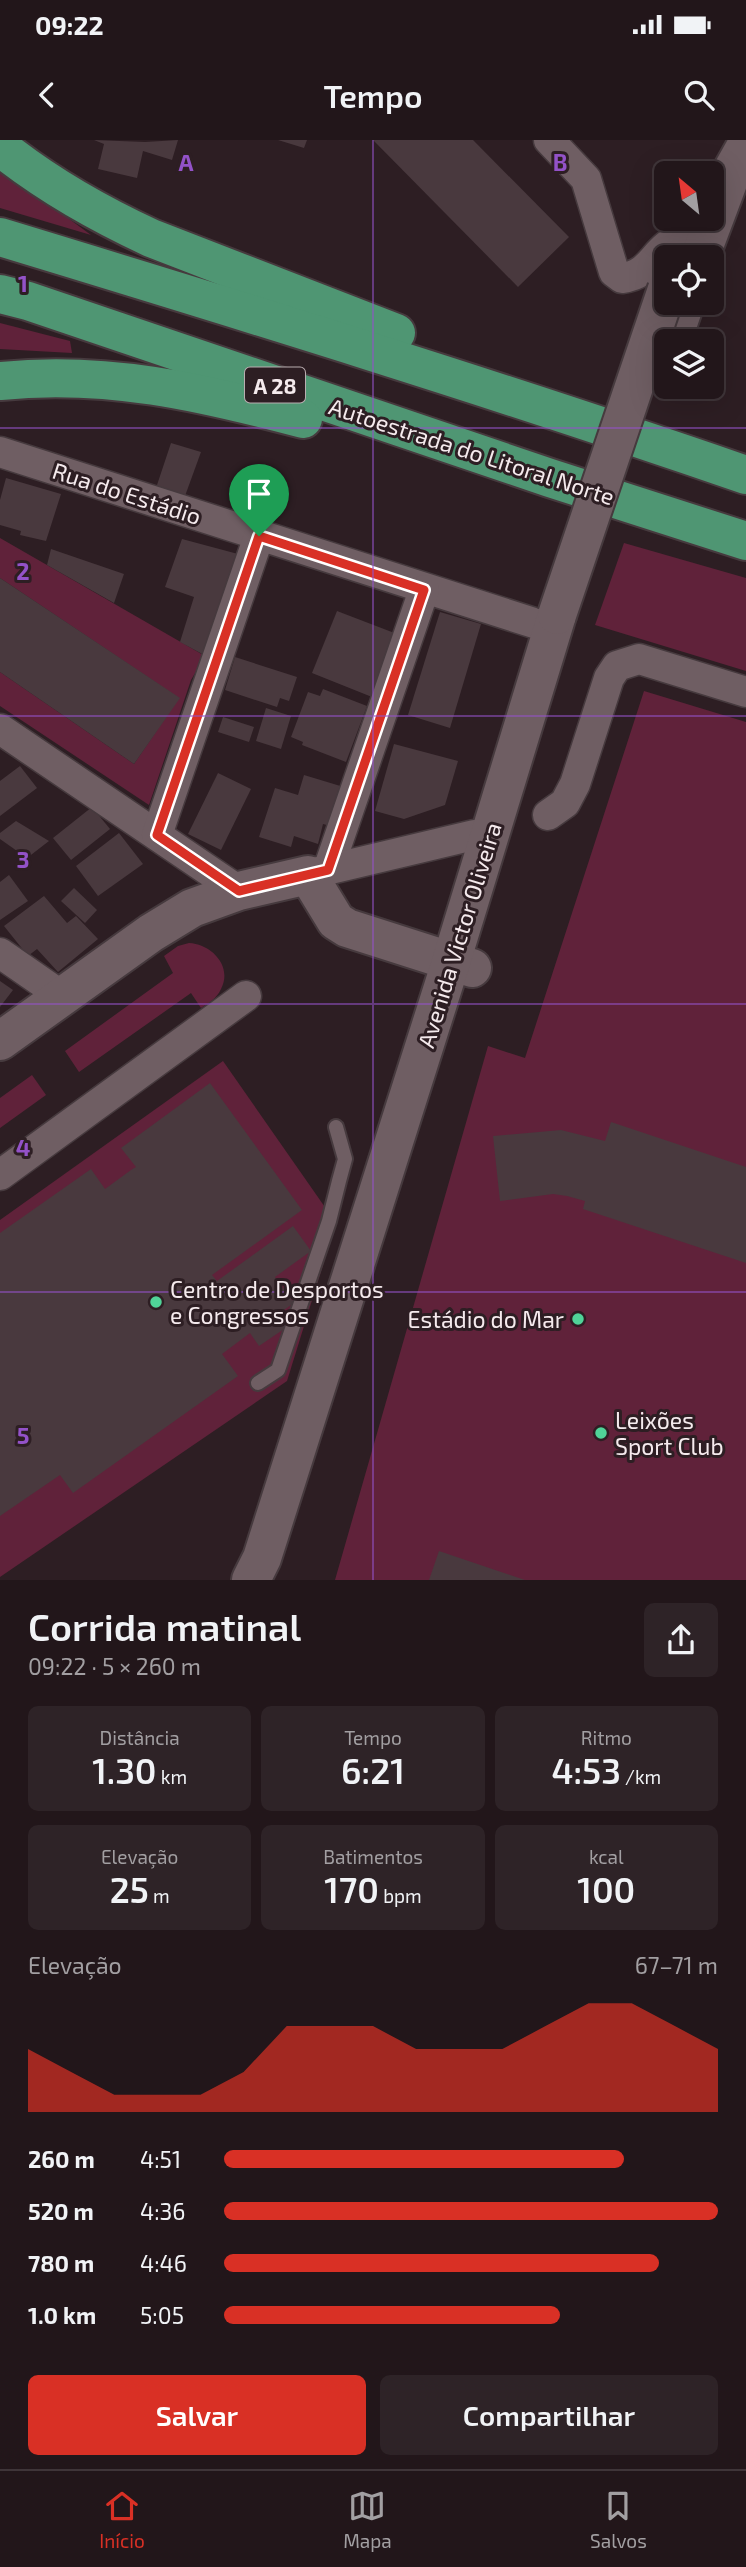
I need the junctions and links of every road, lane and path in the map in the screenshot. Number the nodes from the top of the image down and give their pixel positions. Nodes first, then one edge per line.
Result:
1 (549, 140) edge
2 (729, 140) edge
3 (746, 146) edge
4 (0, 147) edge
5 (718, 161) edge
6 (0, 237) edge
7 (689, 242) edge
8 (0, 294) edge
9 (658, 315) edge
10 (0, 381) edge
11 (654, 388) edge
12 (600, 424) junction
13 (0, 452) edge
14 (746, 475) edge
15 (550, 478) junction
16 (259, 536) junction
17 (746, 541) edge
18 (424, 590) junction
19 (556, 620) junction
20 (746, 692) edge
21 (0, 730) edge
22 (548, 815) dead end
23 (157, 835) junction
24 (474, 835) dead end
25 (318, 872) junction
26 (239, 891) junction
27 (0, 953) edge
28 (462, 965) junction
29 (62, 996) junction
30 (246, 996) dead end
31 (0, 1041) edge
32 (336, 1127) dead end
33 (0, 1175) edge
34 (258, 1383) dead end
35 (250, 1580) edge
36 (285, 1580) edge

1 - 7 street
2 - 5 street
3 - 7 street
4 - 12 highway
6 - 12 highway
8 - 15 highway, Autoestrada do Litoral Norte / A 28
9 - 19 street, Avenida Victor Oliveira, bridge
10 - 15 highway
11 - 19 street, Avenida Victor Oliveira
12 - 14 highway
13 - 16 street, Rua do Estádio
15 - 17 highway, Autoestrada do Litoral Norte / A 28
16 - 18 street, Rua do Estádio
16 - 23 street
18 - 19 street, Rua do Estádio
18 - 25 street
19 - 28 street, Avenida Victor Oliveira
20 - 22 street
21 - 23 street
23 - 26 street
24 - 25 street
25 - 26 street
25 - 28 street
26 - 29 street
27 - 29 street
28 - 35 street, Avenida Victor Oliveira
28 - 36 street, Avenida Victor Oliveira
29 - 31 street
30 - 33 street
32 - 34 lane

